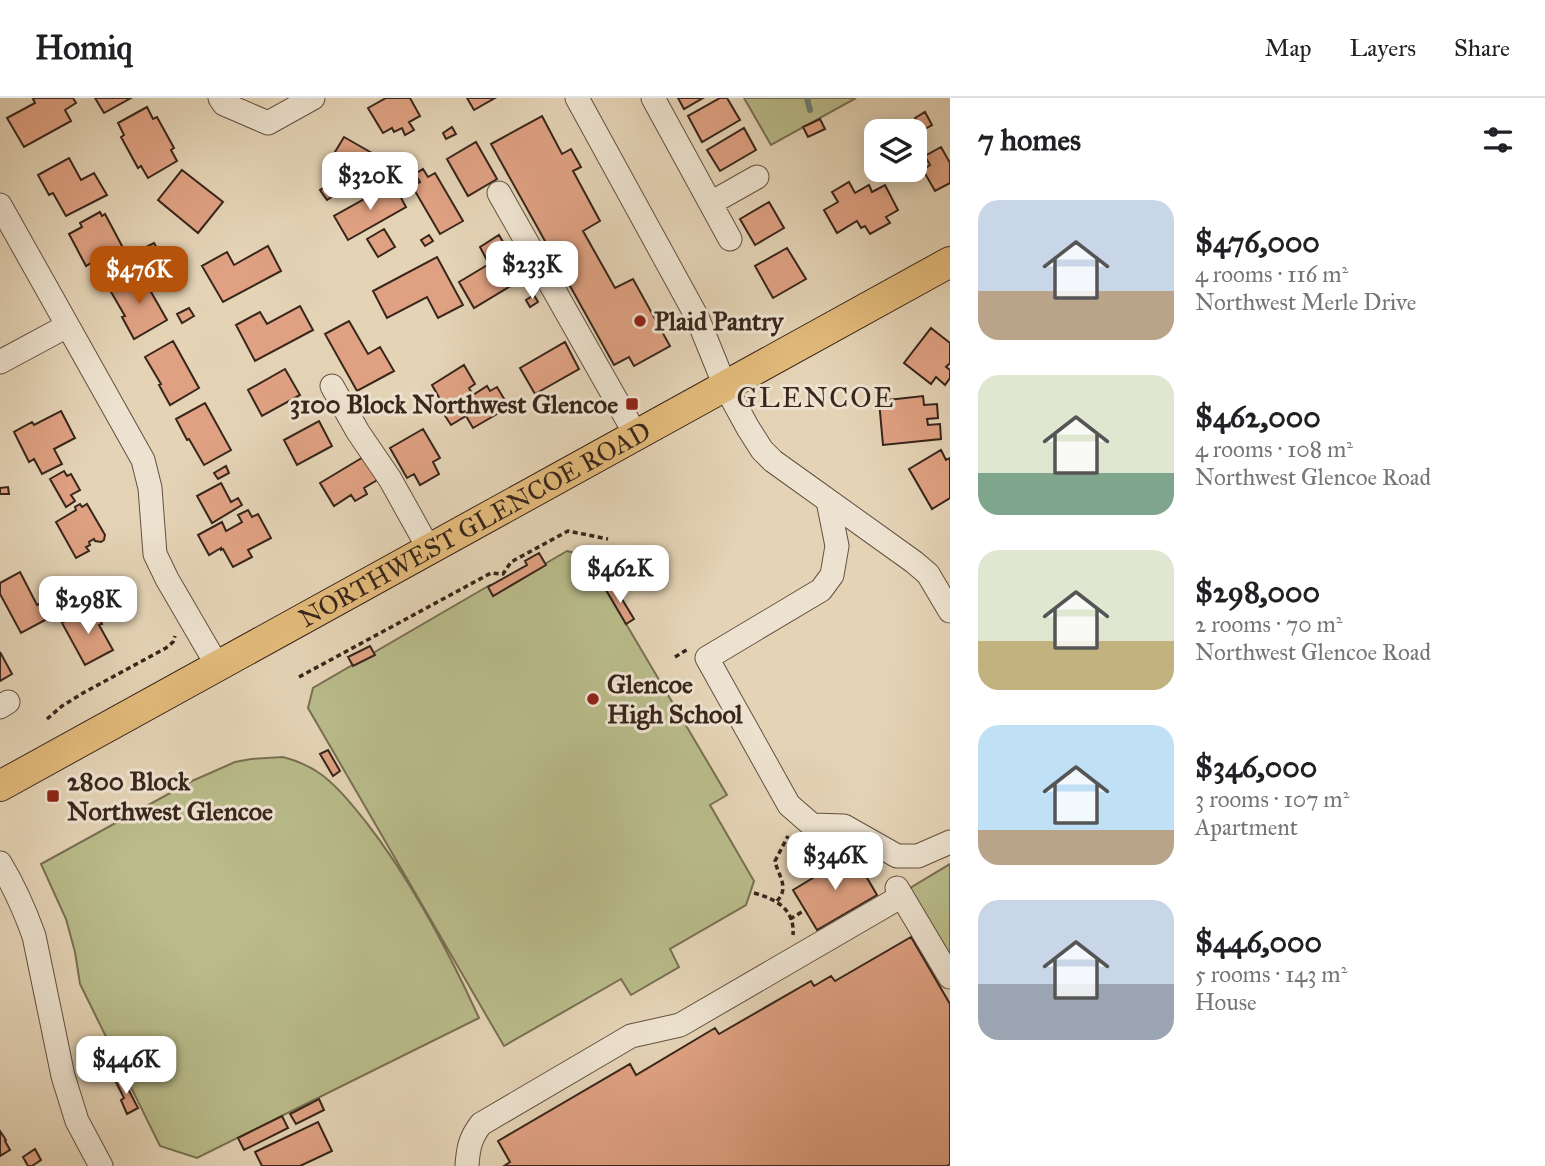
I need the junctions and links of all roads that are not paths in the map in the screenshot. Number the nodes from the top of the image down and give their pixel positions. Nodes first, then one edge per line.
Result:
1 (220, 98) edge
2 (313, 98) edge
3 (577, 98) edge
4 (653, 98) edge
5 (757, 177) dead end
6 (499, 193) dead end
7 (711, 203) junction
8 (0, 205) edge
9 (730, 239) dead end
10 (950, 262) edge
11 (67, 326) junction
12 (0, 362) edge
13 (332, 386) dead end
14 (725, 386) junction
15 (636, 435) junction
16 (828, 501) junction
17 (429, 549) junction
18 (950, 611) edge
19 (217, 665) junction
20 (0, 786) edge
21 (950, 842) edge
22 (0, 863) edge
23 (950, 977) edge
24 (102, 1166) edge
25 (467, 1166) edge

1 - 2 street
3 - 14 street
4 - 7 street
5 - 7 street
6 - 15 street
7 - 9 street
8 - 11 street
10 - 14 main road, NORTHWEST GLENCOE ROAD
11 - 12 street
11 - 19 street
13 - 17 street
14 - 15 main road, NORTHWEST GLENCOE ROAD
14 - 16 street
15 - 17 main road, NORTHWEST GLENCOE ROAD
16 - 18 street
16 - 21 street
17 - 19 main road, NORTHWEST GLENCOE ROAD
19 - 20 main road, NORTHWEST GLENCOE ROAD
22 - 24 street
23 - 25 street

